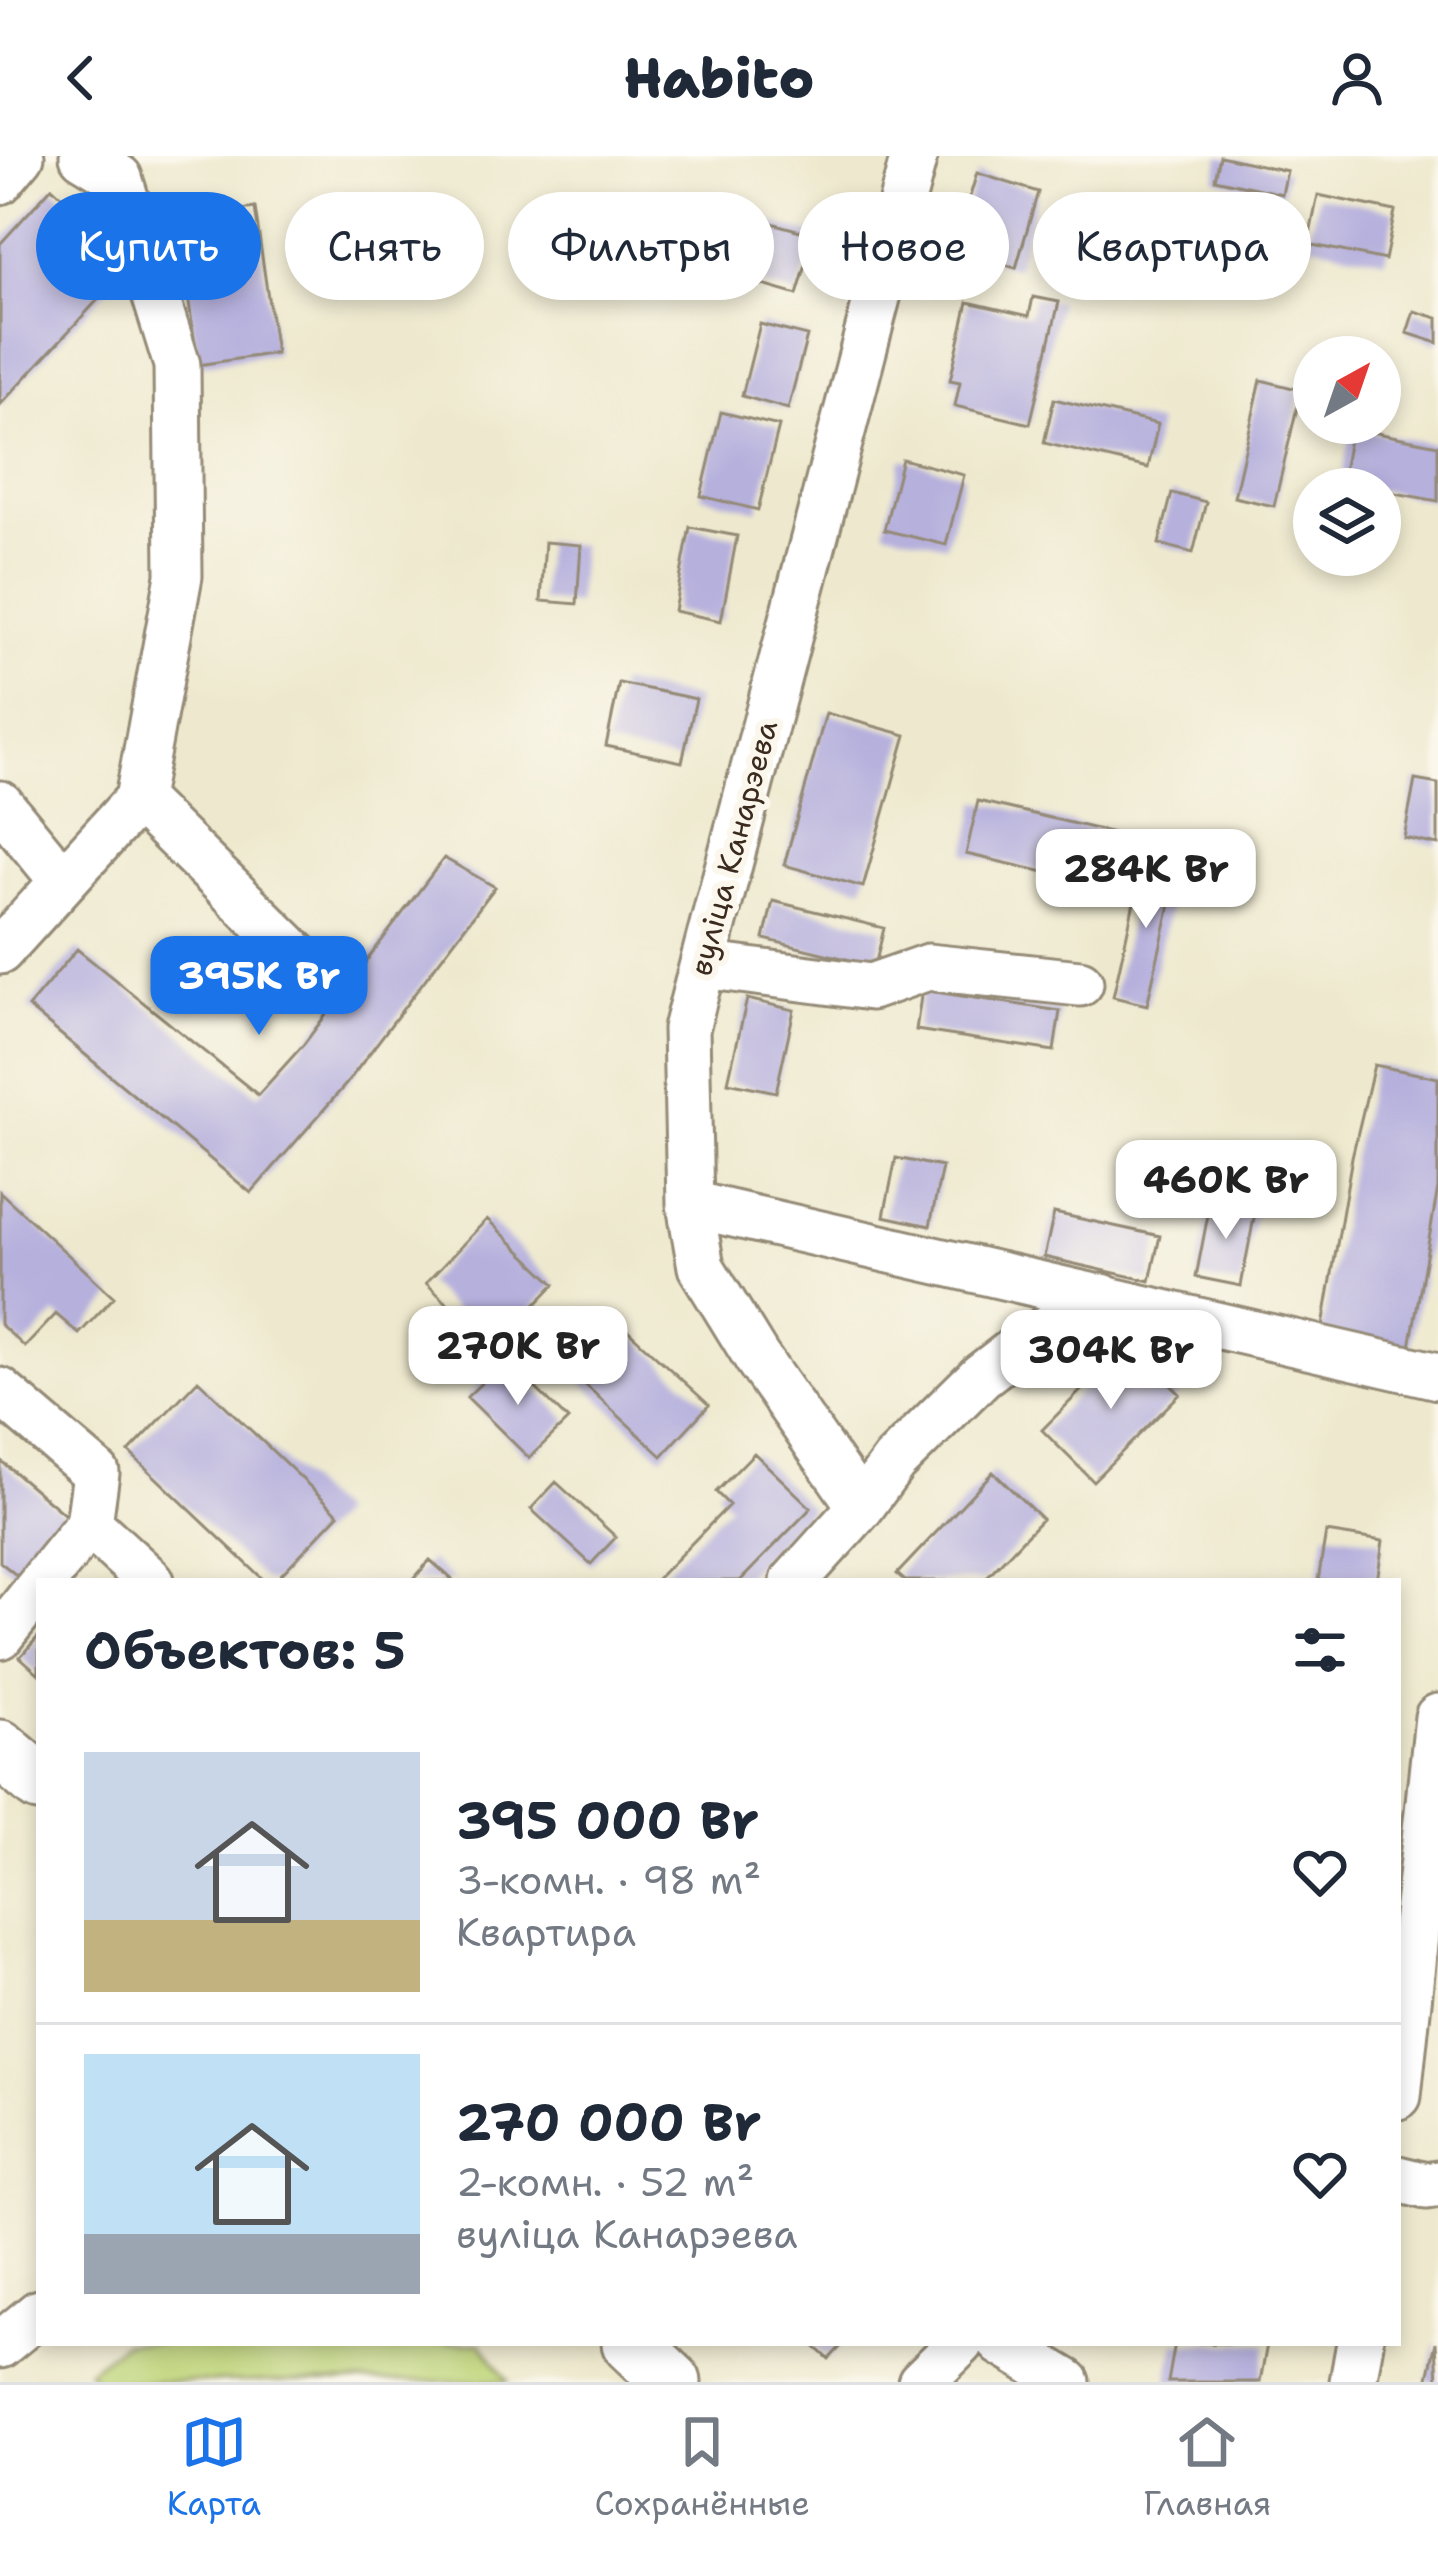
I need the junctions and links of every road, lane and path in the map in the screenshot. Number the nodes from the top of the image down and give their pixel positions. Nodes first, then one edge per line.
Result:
1 (21, 156) edge
2 (83, 156) edge
3 (914, 156) edge
4 (0, 181) edge
5 (138, 799) junction
6 (0, 804) edge
7 (64, 881) junction
8 (0, 951) edge
9 (703, 965) junction
10 (317, 975) dead end
11 (1080, 983) dead end
12 (690, 1204) junction
13 (1102, 1297) junction
14 (1438, 1376) edge
15 (0, 1391) edge
16 (861, 1507) junction
17 (89, 1524) junction
18 (46, 1578) edge
19 (149, 1578) edge
20 (797, 1578) edge
21 (36, 1590) edge
22 (0, 1636) edge
23 (1438, 1717) edge
24 (0, 1748) edge
25 (36, 1779) edge
26 (1427, 1924) edge
27 (1401, 2078) edge
28 (1401, 2180) edge
29 (1438, 2184) edge
30 (634, 2346) edge
31 (958, 2346) edge
32 (1007, 2346) edge
33 (1359, 2346) edge
34 (672, 2382) edge
35 (921, 2382) edge
36 (1066, 2382) edge
37 (1353, 2382) edge

1 - 4 street
2 - 5 street
3 - 9 street, вуліца Канарэева
5 - 7 street
5 - 10 street
6 - 7 street
7 - 8 street
9 - 11 street
9 - 12 street, вуліца Канарэева
12 - 13 street
12 - 16 street, вуліца Канарэева
13 - 14 street
13 - 16 street
15 - 17 street
16 - 20 street
17 - 18 street
17 - 19 street
21 - 22 street
23 - 26 street
24 - 25 main road
26 - 27 street
28 - 29 street
30 - 34 main road
31 - 35 street
32 - 36 street
33 - 37 street

